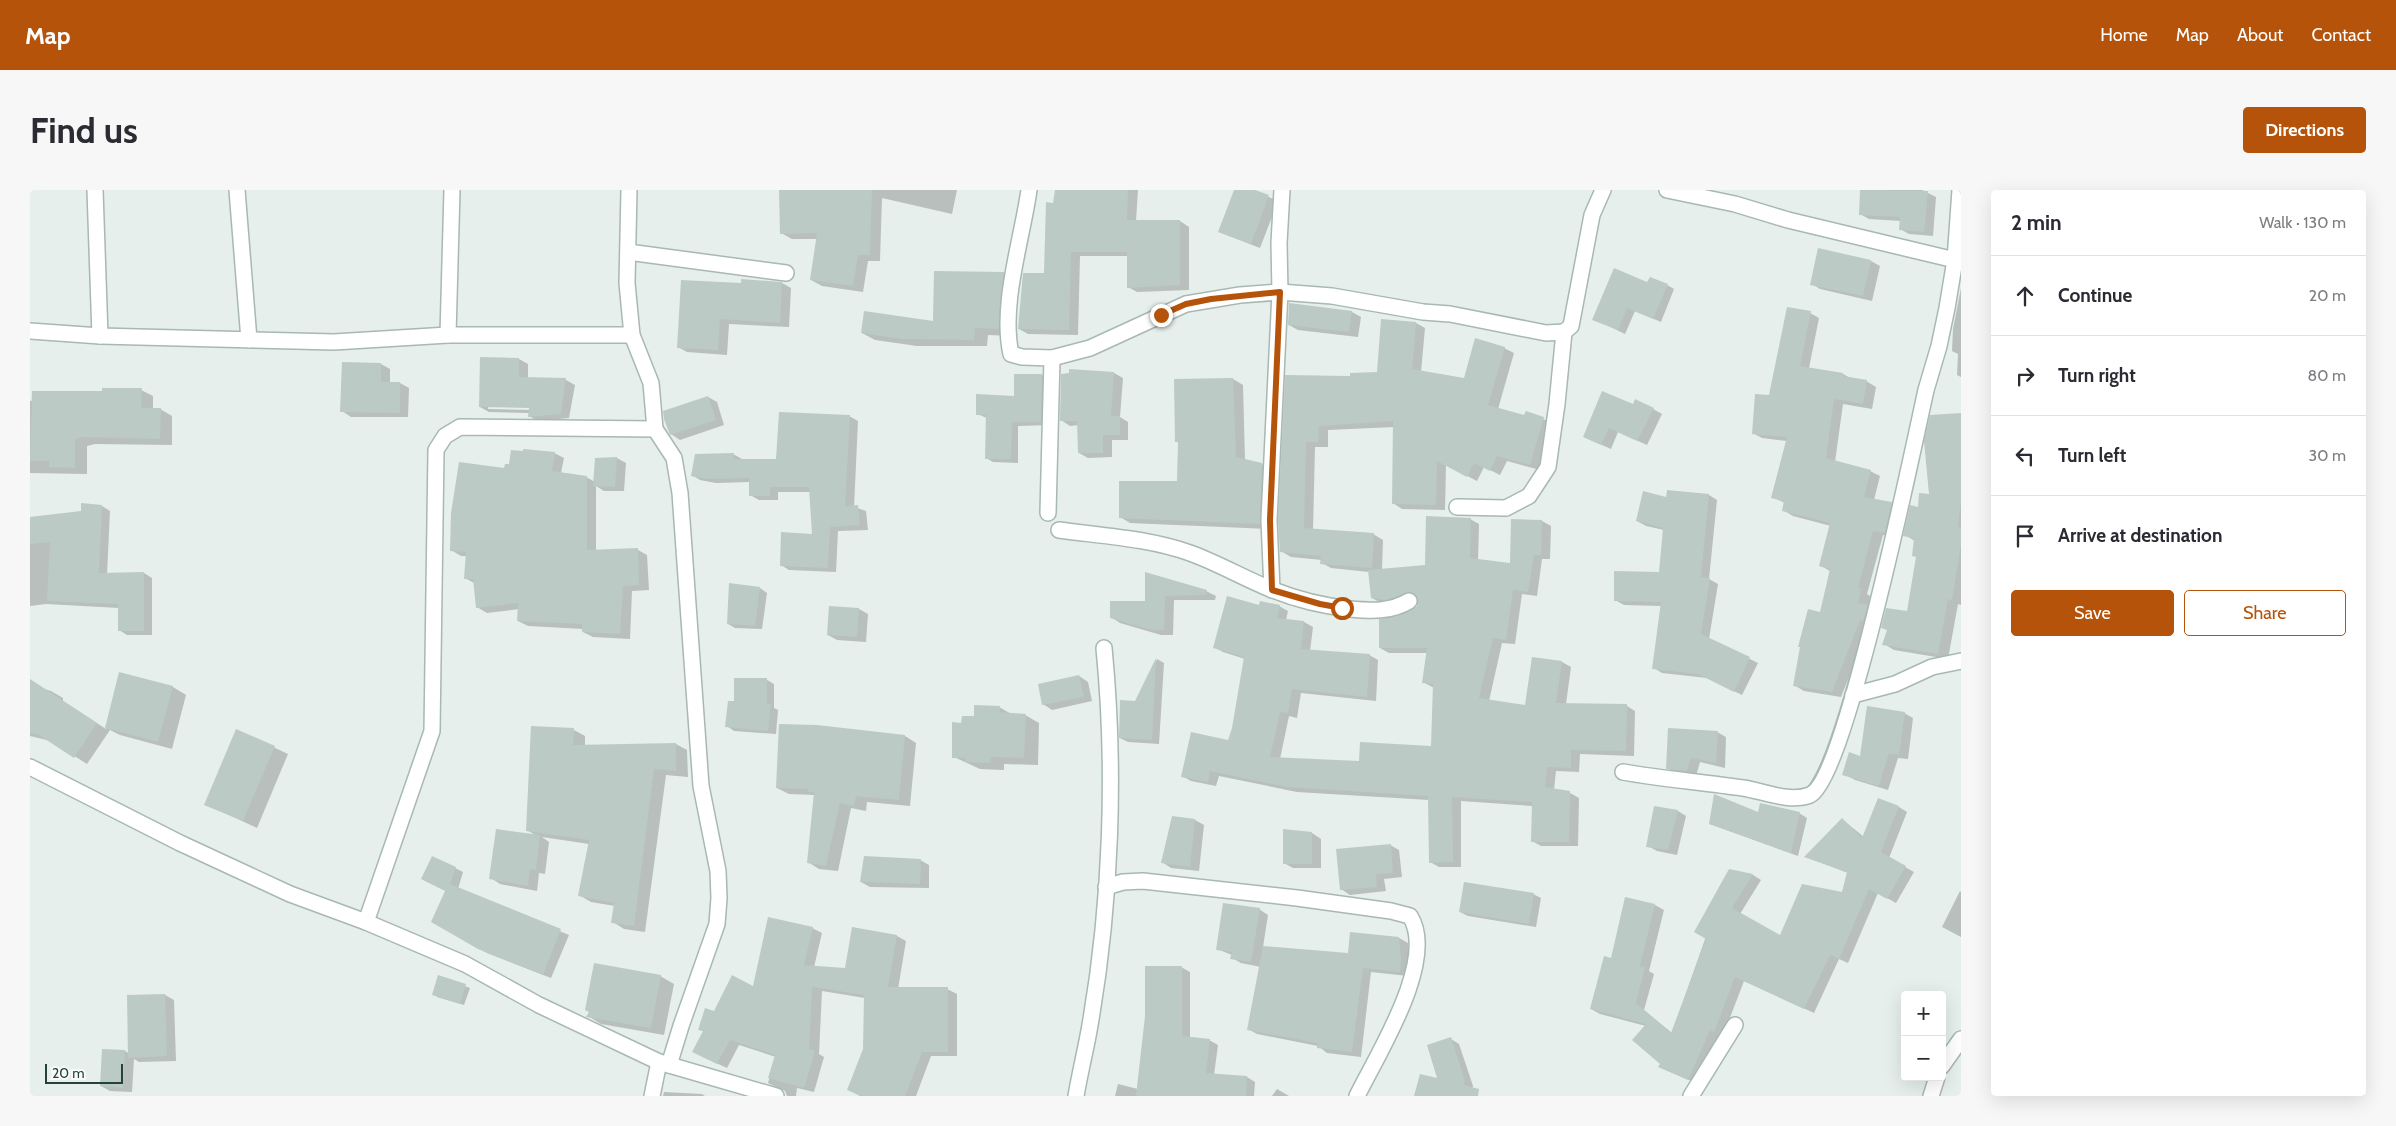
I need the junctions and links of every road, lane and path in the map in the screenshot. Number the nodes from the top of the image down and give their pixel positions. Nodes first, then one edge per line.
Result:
1 (95, 190) edge
2 (237, 190) edge
3 (452, 190) edge
4 (629, 190) edge
5 (1029, 190) edge
6 (1282, 190) edge
7 (1603, 190) edge
8 (1666, 190) edge
9 (1960, 190) edge
10 (628, 252) junction
11 (1955, 260) junction
12 (786, 273) dead end
13 (1280, 292) junction
14 (30, 331) edge
15 (1564, 332) junction
16 (632, 335) junction
17 (100, 336) junction
18 (448, 336) junction
19 (249, 340) junction
20 (1052, 358) junction
21 (655, 429) junction
22 (1457, 507) dead end
23 (1048, 513) dead end
24 (1059, 530) dead end
25 (1272, 590) junction
26 (1409, 601) dead end
27 (1104, 648) dead end
28 (1961, 661) edge
29 (1853, 695) junction
30 (30, 766) edge
31 (1622, 772) dead end
32 (1106, 887) junction
33 (366, 922) junction
34 (1735, 1025) dead end
35 (1961, 1039) edge
36 (1946, 1060) edge
37 (664, 1063) junction
38 (1936, 1081) edge
39 (652, 1096) edge
40 (776, 1096) edge
41 (1076, 1096) edge
42 (1357, 1096) edge
43 (1691, 1096) edge
44 (1931, 1096) edge

1 - 17 street
2 - 19 street
3 - 18 street
4 - 10 street
5 - 20 street
6 - 13 street
7 - 15 street
8 - 11 street
9 - 11 street
10 - 12 street
10 - 16 street
11 - 29 street
13 - 15 street
13 - 20 street
13 - 25 street
14 - 17 street
15 - 22 street
16 - 18 street
16 - 21 street
17 - 19 street
18 - 19 street
20 - 23 street
21 - 33 street
21 - 37 street
24 - 25 street
25 - 26 street
27 - 32 street
28 - 29 street
29 - 31 street
30 - 33 street
32 - 41 street
32 - 42 street
33 - 37 street
34 - 43 street
35 - 36 street
37 - 39 street
37 - 40 street
38 - 44 street

